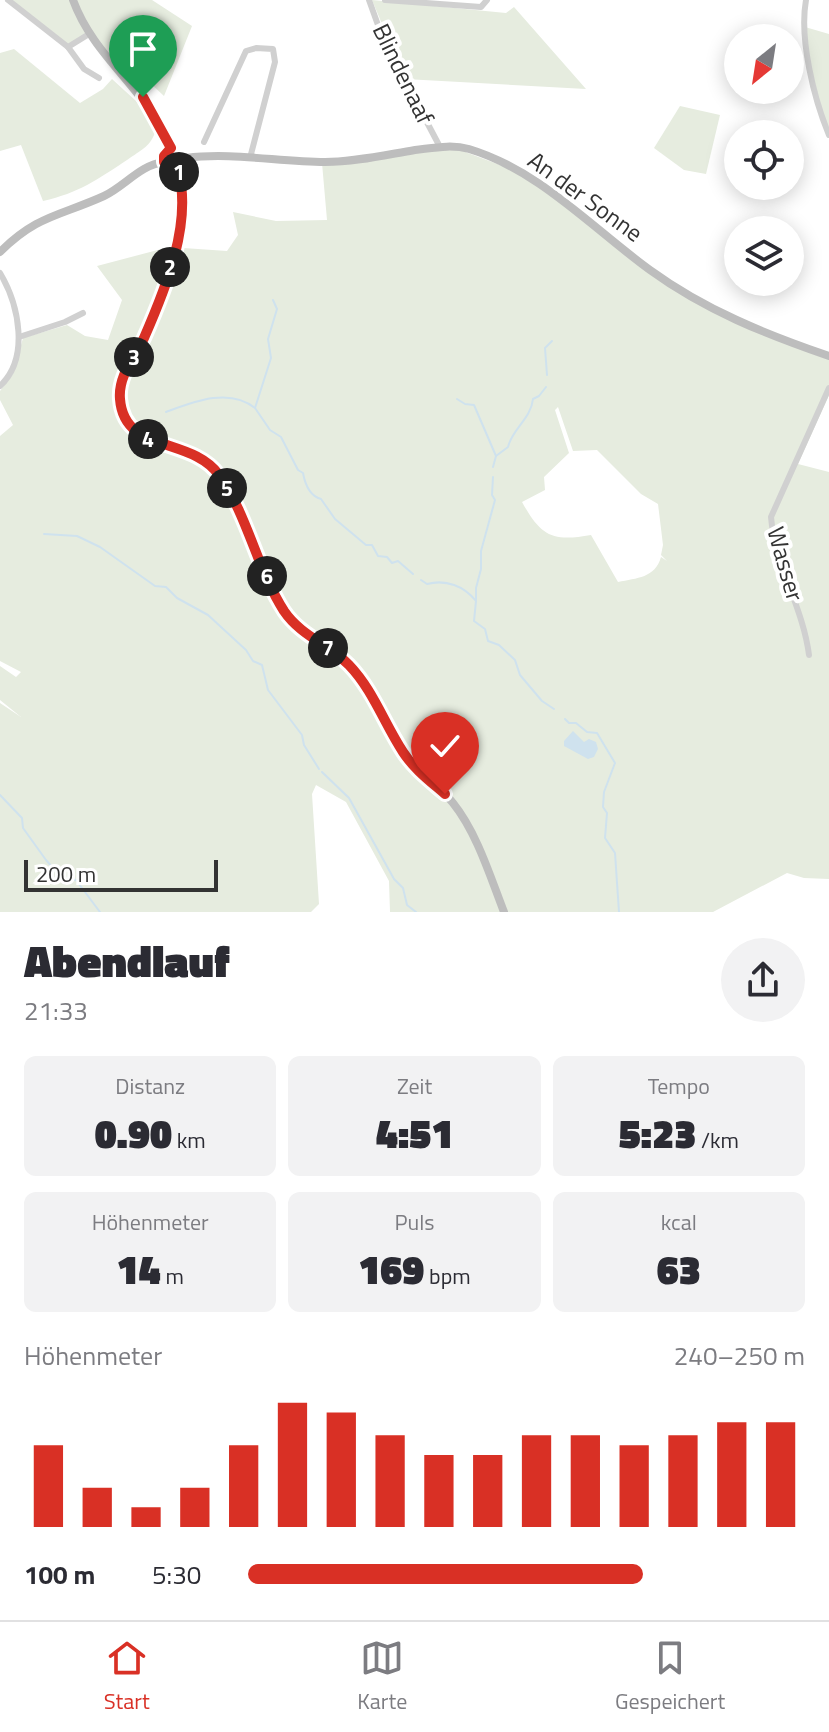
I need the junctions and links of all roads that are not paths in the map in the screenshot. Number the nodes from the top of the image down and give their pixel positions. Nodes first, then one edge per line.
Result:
1 (8, 0) edge
2 (73, 0) edge
3 (369, 0) edge
4 (385, 0) edge
5 (487, 0) edge
6 (806, 0) edge
7 (89, 34) junction
8 (68, 47) junction
9 (99, 78) dead end
10 (829, 135) edge
11 (204, 142) dead end
12 (440, 147) junction
13 (171, 148) junction
14 (186, 158) junction
15 (250, 158) junction
16 (164, 162) junction
17 (178, 170) junction
18 (0, 252) edge
19 (0, 273) edge
20 (83, 313) dead end
21 (19, 337) junction
22 (829, 356) edge
23 (0, 386) edge
24 (829, 388) edge
25 (809, 655) dead end
26 (504, 912) edge

1 - 8 street
2 - 7 main road
3 - 12 street, Blindenaaf
4 - 5 street
6 - 10 street
7 - 8 street
7 - 13 main road
8 - 9 street
11 - 15 street
12 - 15 main road, An der Sonne
12 - 22 main road, An der Sonne
13 - 14 main road
13 - 16 main road
14 - 15 main road, An der Sonne
14 - 17 main road
16 - 17 main road
16 - 18 main road
17 - 26 main road
19 - 21 street
20 - 21 street
21 - 23 street
24 - 25 street, Wasser

